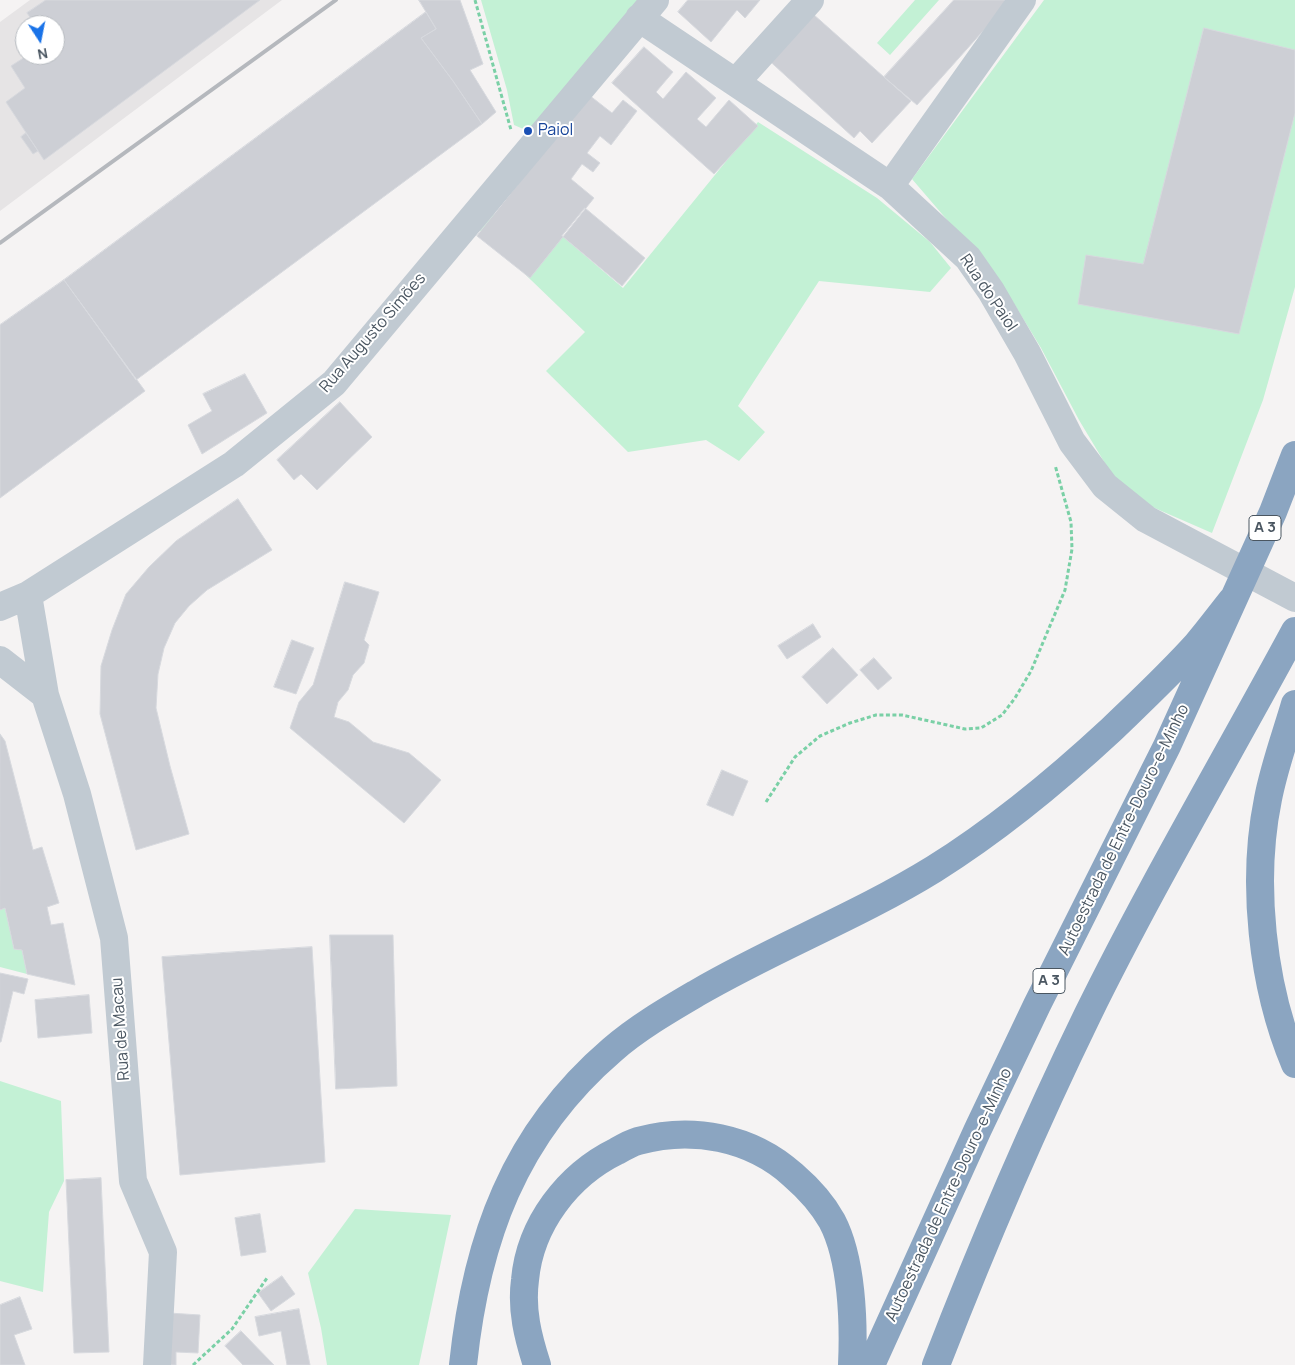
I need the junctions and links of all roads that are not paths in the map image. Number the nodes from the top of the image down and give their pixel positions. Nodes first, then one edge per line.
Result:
1 (810, 0) edge
2 (1022, 0) edge
3 (647, 9) edge
4 (736, 82) junction
5 (890, 186) junction
6 (1295, 455) edge
7 (28, 594) junction
8 (1295, 598) edge
9 (1232, 600) junction
10 (0, 607) edge
11 (1295, 631) edge
12 (0, 660) edge
13 (45, 696) junction
14 (1295, 704) edge
15 (1295, 1064) edge
16 (157, 1365) edge
17 (463, 1365) edge
18 (537, 1365) edge
19 (852, 1365) edge
20 (871, 1365) edge
21 (936, 1365) edge

1 - 4 street
2 - 5 street
3 - 4 street, Rua do Paiol
3 - 7 street, Rua Augusto Simões
4 - 5 street, Rua do Paiol
5 - 8 street, Rua do Paiol
6 - 9 highway, Autoestrada de Entre-Douro-e-Minho / A 3
7 - 10 street, Rua Augusto Simões
7 - 13 street, Rua de Macau
9 - 17 highway
9 - 20 highway, Autoestrada de Entre-Douro-e-Minho / A 3
11 - 21 highway
12 - 13 street
13 - 16 street, Rua de Macau
14 - 15 highway
18 - 19 highway

